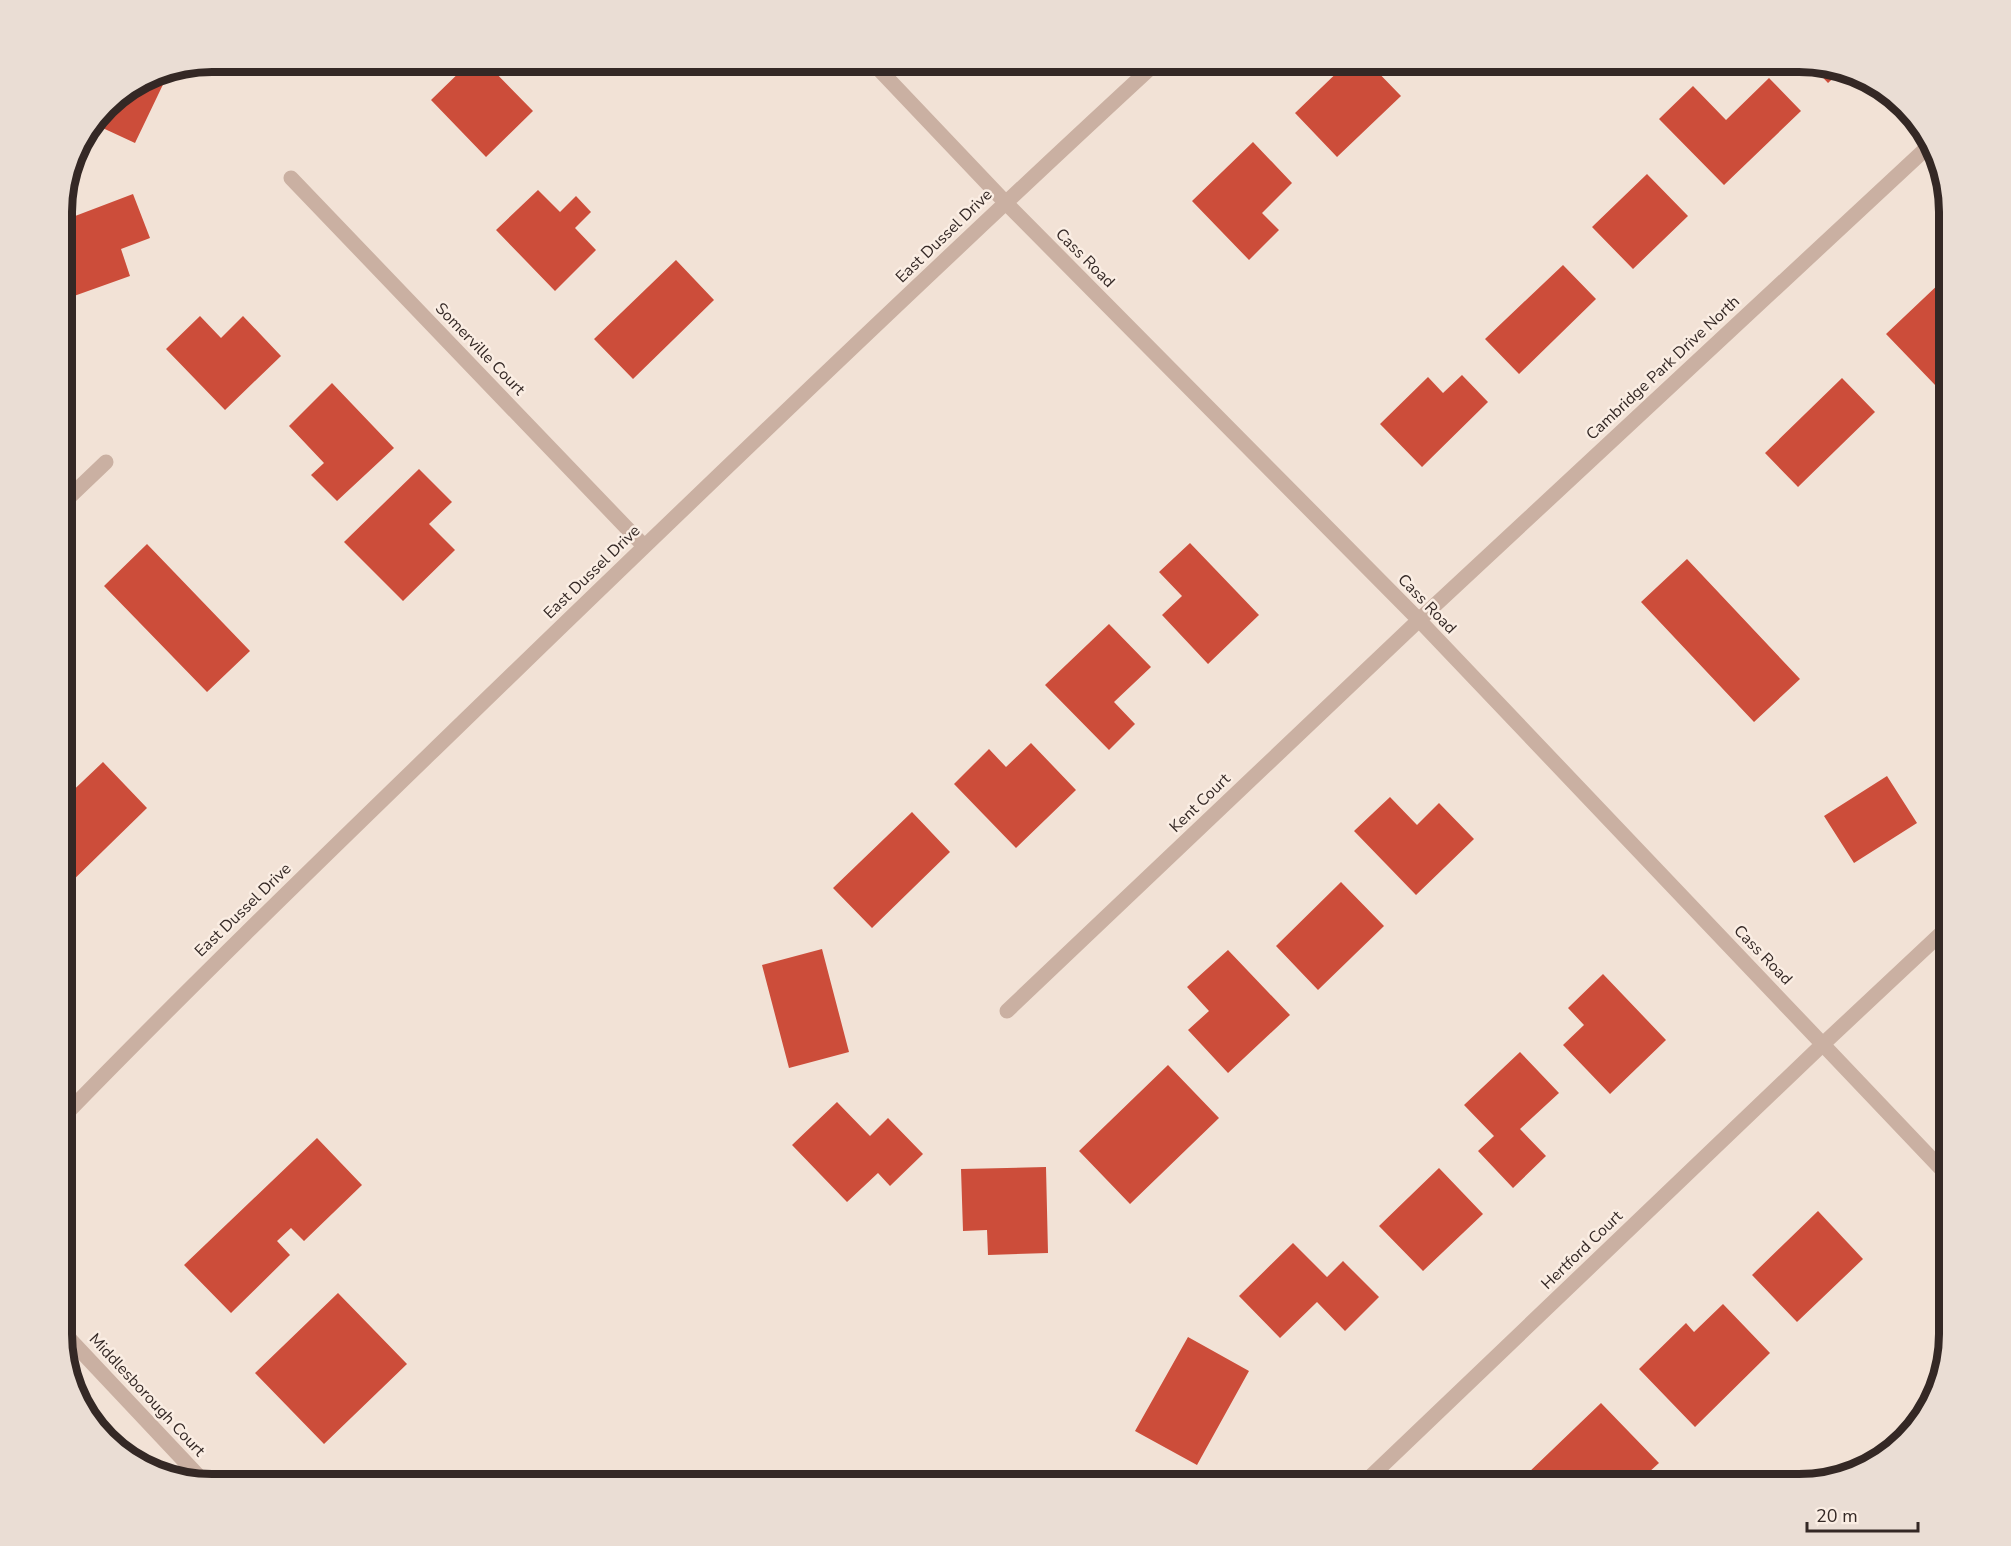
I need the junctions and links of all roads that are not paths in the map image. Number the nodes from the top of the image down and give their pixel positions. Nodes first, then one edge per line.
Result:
1 (882, 72) edge
2 (1146, 72) edge
3 (1924, 149) edge
4 (291, 178) dead end
5 (1005, 202) junction
6 (106, 462) dead end
7 (72, 494) edge
8 (644, 546) junction
9 (1419, 620) junction
10 (1939, 936) edge
11 (1007, 1011) dead end
12 (1822, 1045) junction
13 (72, 1108) edge
14 (1939, 1166) edge
15 (72, 1342) edge
16 (196, 1473) edge
17 (1373, 1474) edge

1 - 5 street, Cass Road
2 - 5 street, East Dussel Drive
3 - 9 street, Cambridge Park Drive North
4 - 8 street, Somerville Court
5 - 8 street, East Dussel Drive
5 - 9 street, Cass Road
6 - 7 street
8 - 13 street, East Dussel Drive
9 - 11 street, Kent Court
9 - 12 street, Cass Road
10 - 12 street, Hertford Court
12 - 14 street, Cass Road
12 - 17 street, Hertford Court
15 - 16 street, Middlesborough Court

